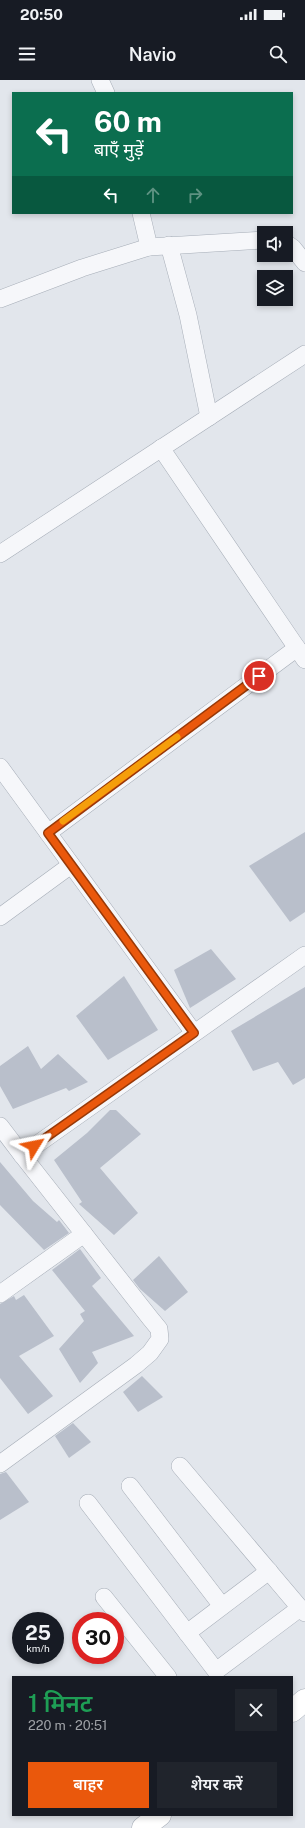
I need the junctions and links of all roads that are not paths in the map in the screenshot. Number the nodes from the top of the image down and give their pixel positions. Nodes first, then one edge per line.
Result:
1 (100, 80) edge
2 (106, 92) edge
3 (141, 214) edge
4 (257, 240) edge
5 (169, 245) junction
6 (149, 247) junction
7 (293, 248) edge
8 (305, 263) edge
9 (0, 299) edge
10 (305, 354) edge
11 (210, 417) junction
12 (161, 448) junction
13 (0, 554) edge
14 (301, 654) edge
15 (0, 767) edge
16 (48, 833) junction
17 (71, 865) junction
18 (0, 916) edge
19 (305, 955) edge
20 (194, 1033) junction
21 (0, 1126) edge
22 (22, 1155) junction
23 (84, 1234) junction
24 (0, 1294) edge
25 (0, 1464) edge
26 (180, 1466) dead end
27 (130, 1486) dead end
28 (88, 1503) dead end
29 (269, 1571) junction
30 (104, 1597) dead end
31 (222, 1606) junction
32 (302, 1611) edge
33 (187, 1633) junction
34 (167, 1676) edge
35 (305, 1700) edge
36 (293, 1710) edge
37 (159, 1816) edge
38 (143, 1828) edge

1 - 2 street
3 - 6 street
4 - 5 street
5 - 6 street
5 - 11 street
6 - 9 street
7 - 8 street
10 - 11 street
11 - 12 street
12 - 13 street
12 - 14 street
14 - 16 street
15 - 16 street
16 - 17 street
17 - 18 street
17 - 20 street
19 - 20 street
20 - 22 street
21 - 22 street
22 - 23 street
23 - 24 street
23 - 25 street
26 - 29 street
27 - 31 street
28 - 33 street
29 - 31 street
29 - 32 street
30 - 34 street
31 - 33 street
32 - 33 street
35 - 36 street
37 - 38 street

